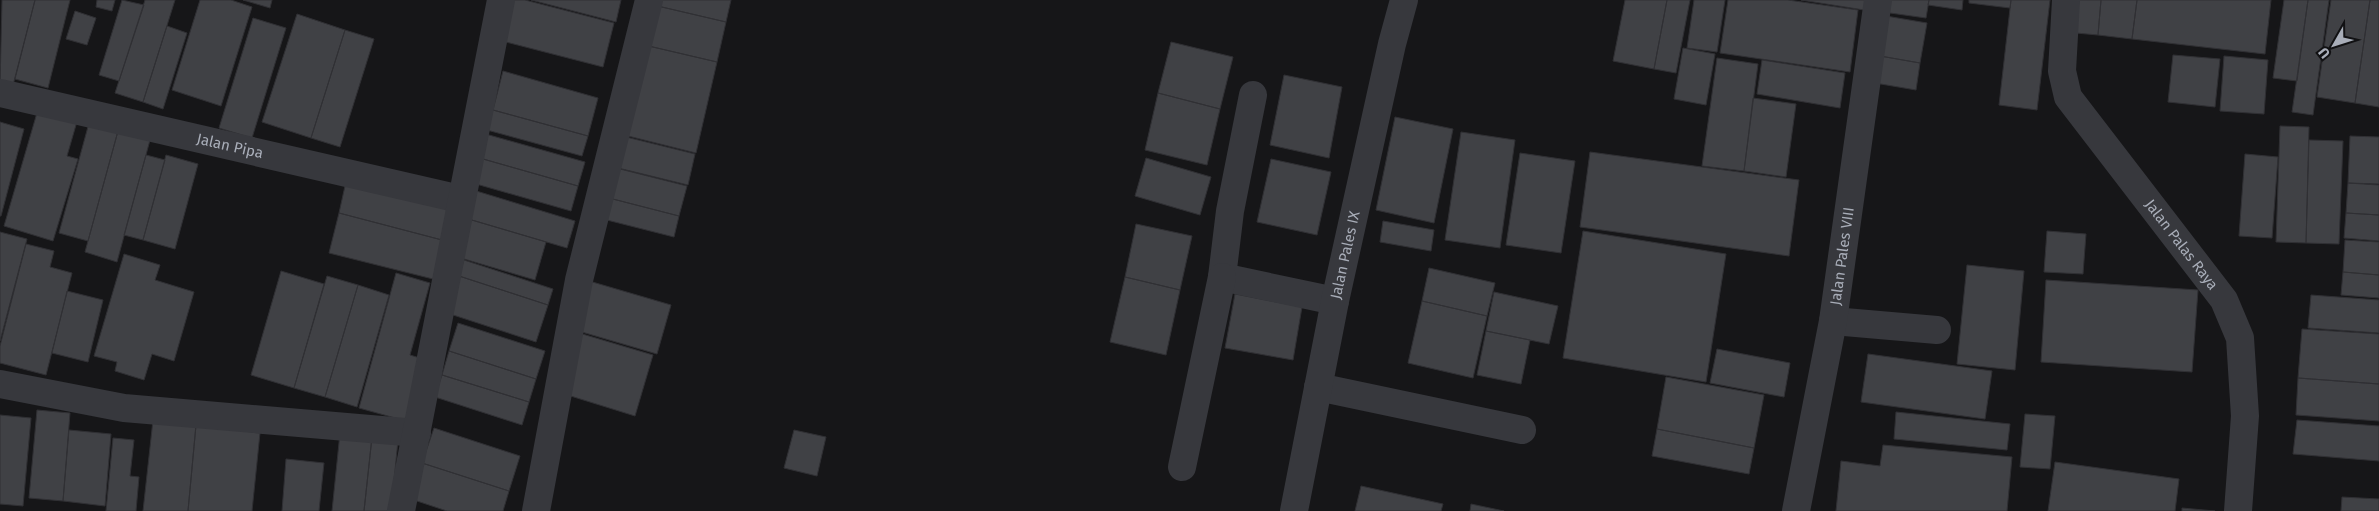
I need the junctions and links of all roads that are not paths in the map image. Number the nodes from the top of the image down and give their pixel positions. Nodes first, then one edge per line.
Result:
1 (501, 0) edge
2 (649, 0) edge
3 (1404, 0) edge
4 (1878, 0) edge
5 (2066, 0) edge
6 (0, 93) edge
7 (1253, 95) dead end
8 (460, 199) junction
9 (1222, 276) junction
10 (1335, 301) junction
11 (1833, 321) junction
12 (1938, 330) dead end
13 (0, 384) edge
14 (1318, 387) junction
15 (1522, 430) dead end
16 (417, 433) junction
17 (1182, 467) dead end
18 (401, 511) edge
19 (536, 511) edge
20 (1294, 511) edge
21 (1796, 511) edge
22 (2238, 511) edge

1 - 8 street
2 - 19 street
3 - 10 street, Jalan Pales IX
4 - 11 street, Jalan Pales VIII
5 - 22 street, Jalan Palas Raya
6 - 8 street, Jalan Pipa
7 - 9 street
8 - 16 street
9 - 10 street
9 - 17 street
10 - 14 street, Jalan Pales IX
11 - 12 street
11 - 21 street, Jalan Pales VIII
13 - 16 street
14 - 15 street
14 - 20 street, Jalan Pales IX
16 - 18 street

